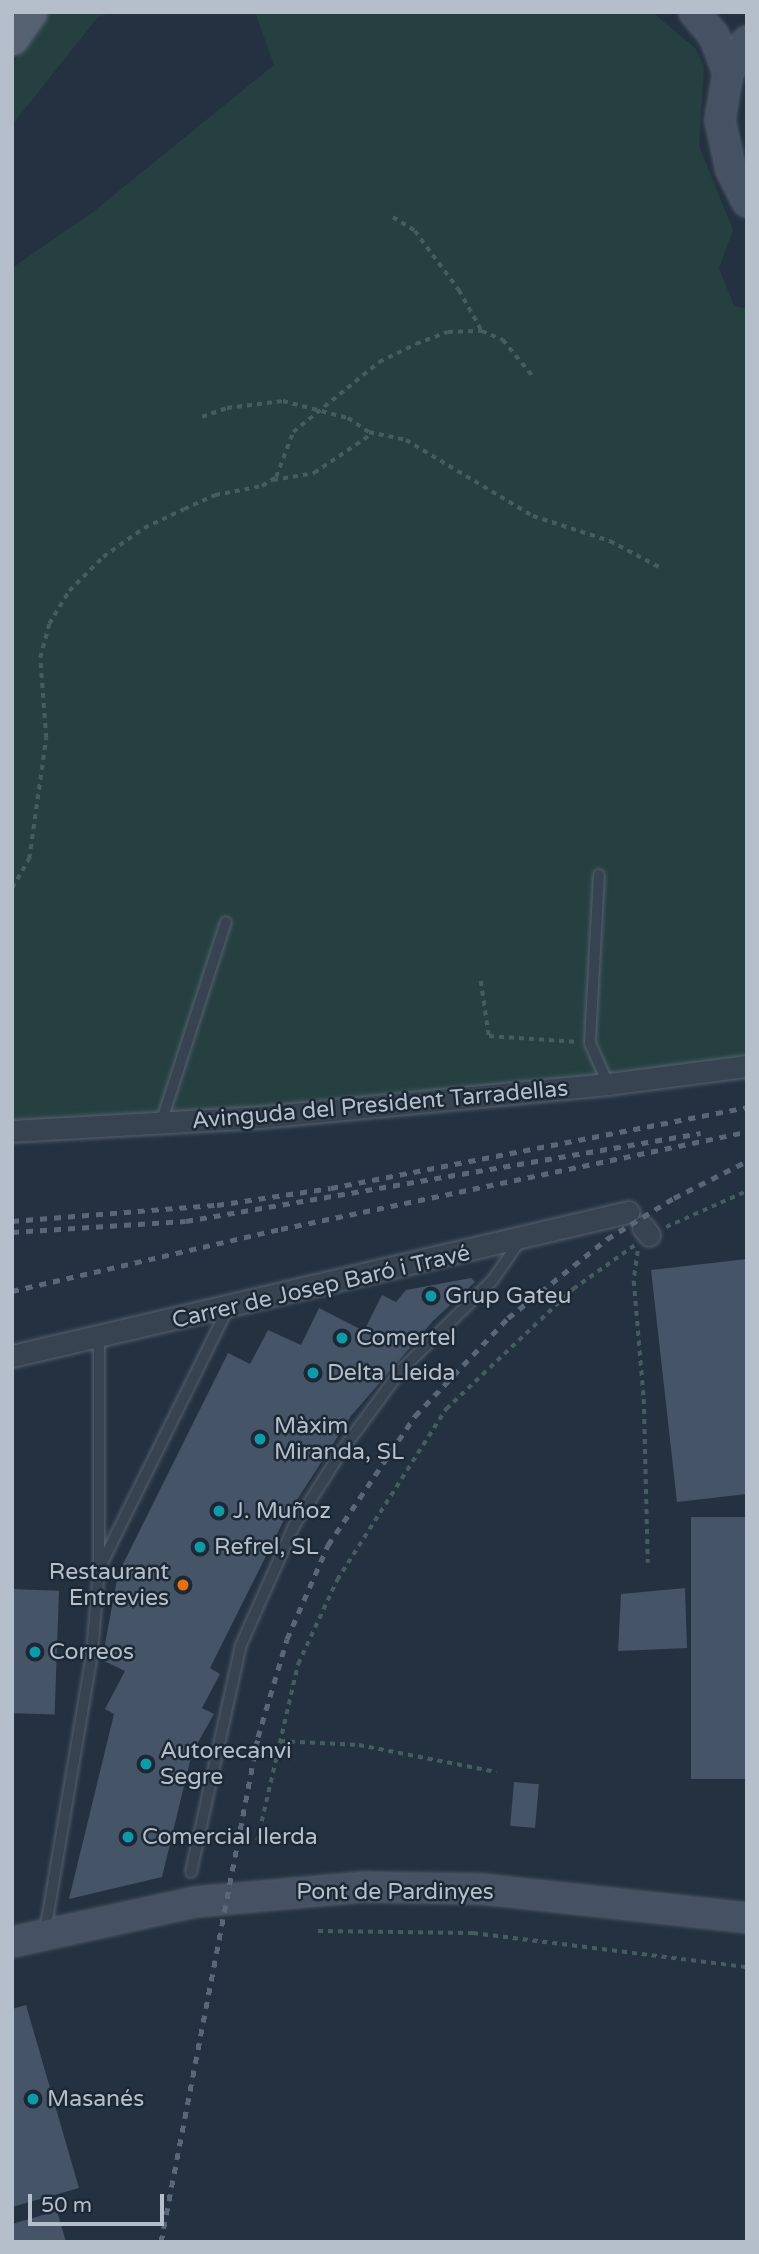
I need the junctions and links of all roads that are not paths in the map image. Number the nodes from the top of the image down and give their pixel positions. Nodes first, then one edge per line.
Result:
1 (31, 12) edge
2 (694, 12) edge
3 (12, 39) edge
4 (747, 41) edge
5 (728, 73) junction
6 (747, 202) edge
7 (599, 876) dead end
8 (226, 922) dead end
9 (747, 1066) edge
10 (608, 1084) junction
11 (160, 1126) junction
12 (12, 1131) edge
13 (640, 1225) road end
14 (521, 1240) junction
15 (228, 1308) junction
16 (99, 1338) junction
17 (12, 1356) edge
18 (99, 1570) junction
19 (191, 1872) dead end
20 (747, 1918) edge
21 (46, 1933) junction
22 (12, 1942) edge

1 - 3 main road
2 - 5 main road
4 - 5 main road
5 - 6 main road
7 - 10 lane
8 - 11 lane
9 - 10 street, Avinguda del President Tarradellas
10 - 11 street, Avinguda del President Tarradellas
11 - 12 street, Avinguda del President Tarradellas
13 - 14 street, Carrer de Josep Baró i Travé
14 - 15 street, Carrer de Josep Baró i Travé
14 - 19 lane
15 - 16 street, Carrer de Josep Baró i Travé
15 - 18 lane
16 - 17 street, Carrer de Josep Baró i Travé
16 - 18 lane
18 - 21 lane
20 - 21 main road, Pont de Pardinyes
21 - 22 main road, Pont de Pardinyes

